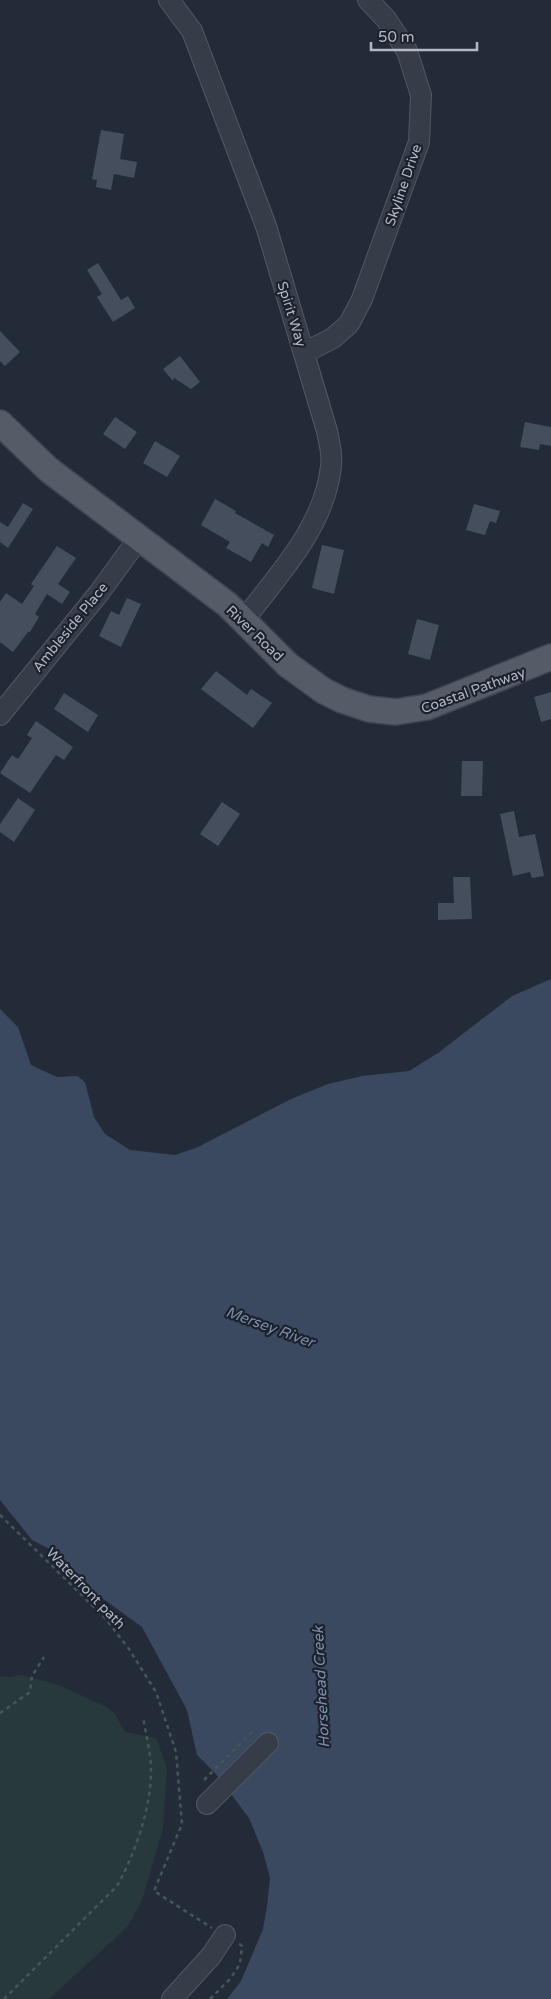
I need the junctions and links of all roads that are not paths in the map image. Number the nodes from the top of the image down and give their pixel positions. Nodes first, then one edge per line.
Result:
1 (170, 0) edge
2 (368, 0) edge
3 (304, 353) junction
4 (0, 423) edge
5 (140, 538) junction
6 (243, 621) junction
7 (551, 657) edge
8 (0, 715) edge
9 (262, 1736) road end
10 (207, 1804) dead end
11 (225, 1935) road end
12 (172, 1999) edge

1 - 3 street, Spirit Way
2 - 3 street, Skyline Drive
3 - 6 street, Spirit Way
4 - 5 main road, River Road
5 - 6 main road, River Road
5 - 8 street, Ambleside Place
6 - 7 main road, River Road
9 - 10 street
11 - 12 street

